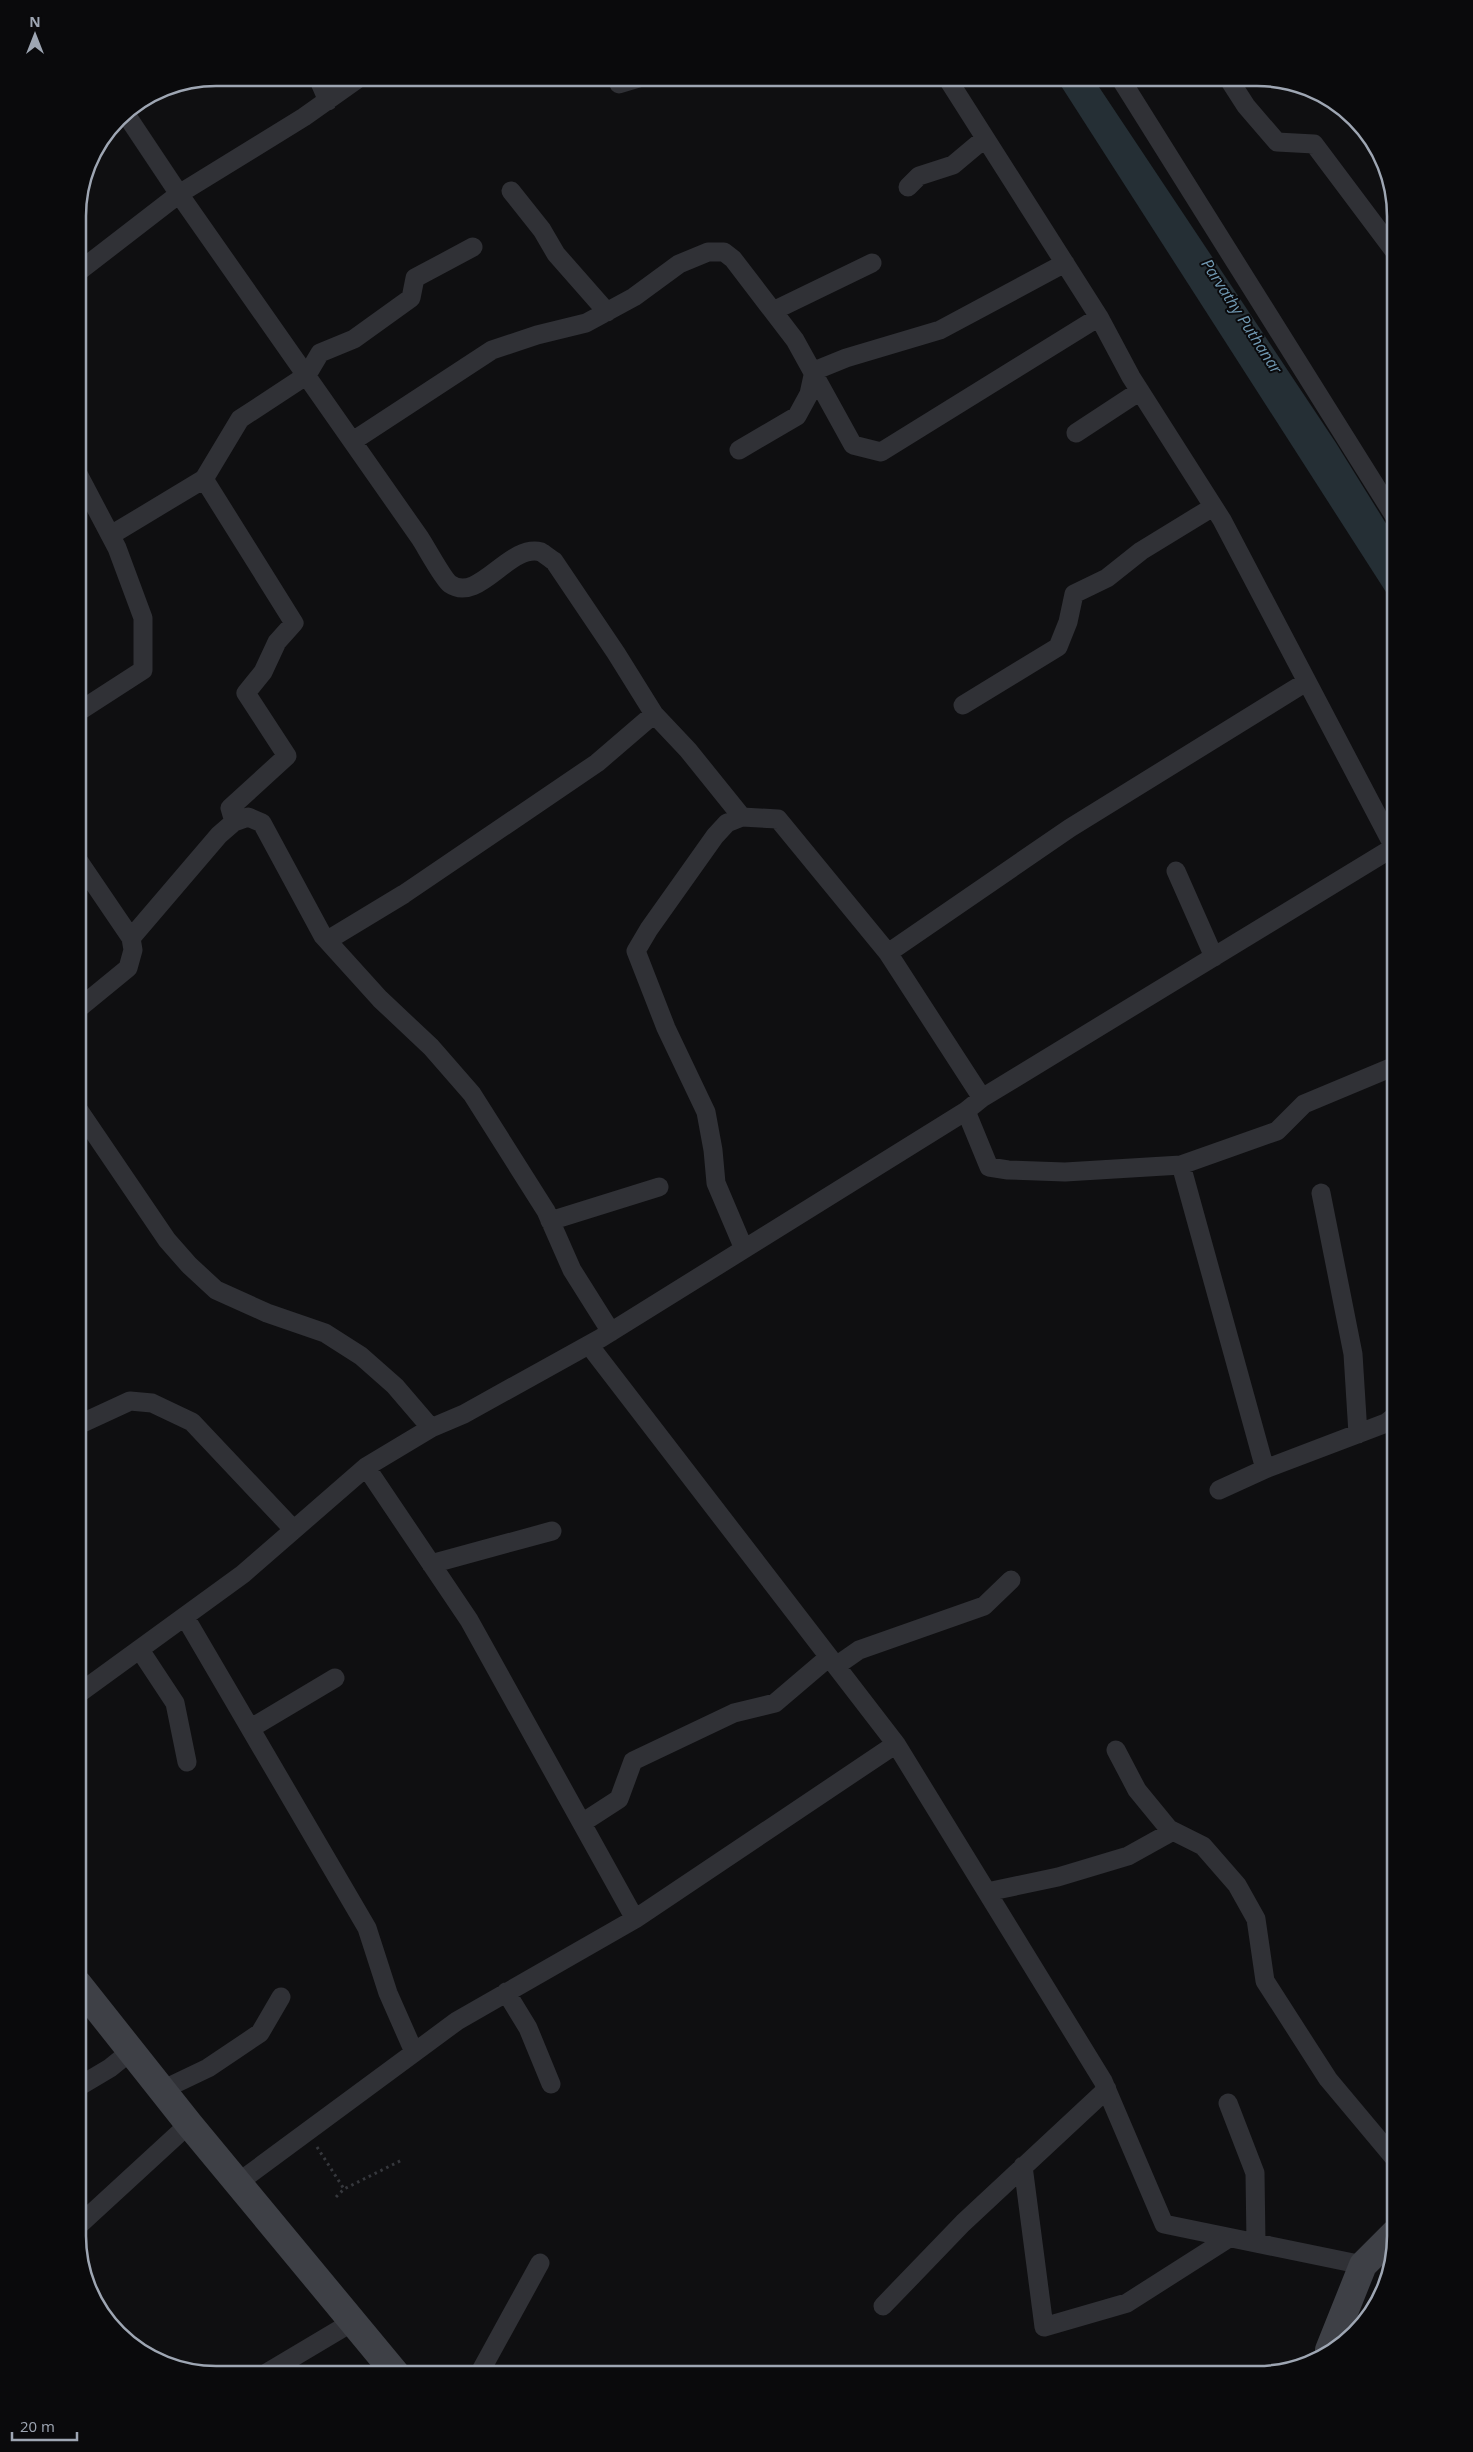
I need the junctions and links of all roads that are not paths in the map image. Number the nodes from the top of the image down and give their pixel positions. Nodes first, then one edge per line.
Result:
1 (322, 86) edge
2 (348, 86) edge
3 (952, 87) edge
4 (1126, 87) edge
5 (1234, 87) edge
6 (328, 101) junction
7 (129, 120) edge
8 (984, 138) junction
9 (908, 187) dead end
10 (511, 191) dead end
11 (179, 194) junction
12 (1387, 240) edge
13 (473, 247) dead end
14 (872, 263) dead end
15 (1064, 263) junction
16 (87, 265) edge
17 (773, 311) junction
18 (607, 312) junction
19 (1099, 317) junction
20 (814, 371) junction
21 (306, 375) junction
22 (1140, 391) junction
23 (1076, 432) dead end
24 (353, 441) junction
25 (740, 450) dead end
26 (204, 479) junction
27 (87, 491) edge
28 (1387, 503) edge
29 (1213, 507) junction
30 (111, 536) junction
31 (1306, 682) junction
32 (963, 705) dead end
33 (87, 706) edge
34 (654, 714) junction
35 (742, 817) junction
36 (234, 822) junction
37 (1387, 833) edge
38 (1387, 853) edge
39 (1176, 870) dead end
40 (87, 873) edge
41 (131, 938) junction
42 (328, 940) junction
43 (888, 953) junction
44 (1214, 957) junction
45 (87, 1002) edge
46 (1387, 1070) edge
47 (982, 1098) junction
48 (966, 1111) junction
49 (87, 1122) edge
50 (1181, 1165) junction
51 (659, 1187) dead end
52 (1321, 1194) dead end
53 (550, 1221) junction
54 (744, 1249) junction
55 (611, 1332) junction
56 (589, 1346) junction
57 (86, 1421) edge
58 (1387, 1422) edge
59 (431, 1428) junction
60 (1358, 1434) junction
61 (366, 1467) junction
62 (1265, 1469) junction
63 (1219, 1490) dead end
64 (293, 1529) junction
65 (552, 1531) dead end
66 (431, 1564) junction
67 (1011, 1580) dead end
68 (186, 1616) junction
69 (140, 1650) junction
70 (833, 1662) junction
71 (335, 1678) dead end
72 (86, 1688) edge
73 (251, 1728) junction
74 (896, 1744) junction
75 (1116, 1750) dead end
76 (187, 1762) dead end
77 (582, 1823) junction
78 (1173, 1831) junction
79 (987, 1892) junction
80 (635, 1919) junction
81 (506, 1992) junction
82 (86, 1994) edge
83 (281, 1997) dead end
84 (131, 2051) junction
85 (414, 2052) junction
86 (86, 2082) edge
87 (552, 2084) dead end
88 (1107, 2089) junction
89 (162, 2090) junction
90 (1228, 2103) dead end
91 (189, 2124) junction
92 (1387, 2148) edge
93 (1022, 2166) junction
94 (239, 2182) junction
95 (86, 2219) edge
96 (1229, 2238) junction
97 (1387, 2242) edge
98 (1256, 2243) junction
99 (540, 2263) dead end
100 (1363, 2265) junction
101 (883, 2306) dead end
102 (354, 2321) junction
103 (1333, 2341) edge
104 (280, 2365) edge
105 (389, 2365) edge
106 (484, 2365) edge

1 - 6 street
2 - 6 street
3 - 8 street
4 - 28 street
5 - 12 street
6 - 11 street
7 - 11 street
8 - 9 street
8 - 15 street
10 - 18 street
11 - 16 street
11 - 21 street
13 - 21 street
14 - 17 street
15 - 19 street
15 - 20 street
17 - 18 street
17 - 20 street
18 - 24 street
19 - 20 street
19 - 22 street
20 - 25 street
21 - 24 street
21 - 26 street
22 - 23 street
22 - 29 street
24 - 34 street
26 - 30 street
26 - 36 street
27 - 30 street
29 - 31 street
29 - 32 street
30 - 33 street
31 - 37 street
31 - 43 street
34 - 35 street
34 - 42 street
35 - 43 street
35 - 54 street
36 - 41 street
36 - 42 street
38 - 44 street
39 - 44 street
40 - 41 street
41 - 45 street
42 - 53 street
43 - 47 street
44 - 47 street
46 - 50 street
47 - 48 street
48 - 50 street
48 - 54 street
49 - 59 street
50 - 62 street
51 - 53 street
52 - 60 street
53 - 55 street
54 - 55 street
55 - 56 street
56 - 59 street
56 - 70 street
57 - 64 street
58 - 60 street
59 - 61 street
60 - 62 street
61 - 64 street
61 - 66 street
62 - 63 street
64 - 68 street
65 - 66 street
66 - 77 street
67 - 70 street
68 - 69 street
68 - 73 street
69 - 72 street
69 - 76 street
70 - 74 street
70 - 77 street
71 - 73 street
73 - 85 street
74 - 79 street
74 - 80 street
75 - 78 street
77 - 80 street
78 - 79 street
78 - 92 street
79 - 88 street
80 - 81 street
81 - 85 street
81 - 87 street
82 - 84 main road
83 - 89 street
84 - 86 street
84 - 89 main road
85 - 94 street
88 - 93 street
88 - 96 street
89 - 91 main road
90 - 98 street
91 - 94 main road
91 - 95 street
93 - 96 street
93 - 101 street
94 - 102 main road
96 - 98 street
97 - 100 main road
98 - 100 street
99 - 106 street
100 - 103 main road
102 - 104 street
102 - 105 main road

